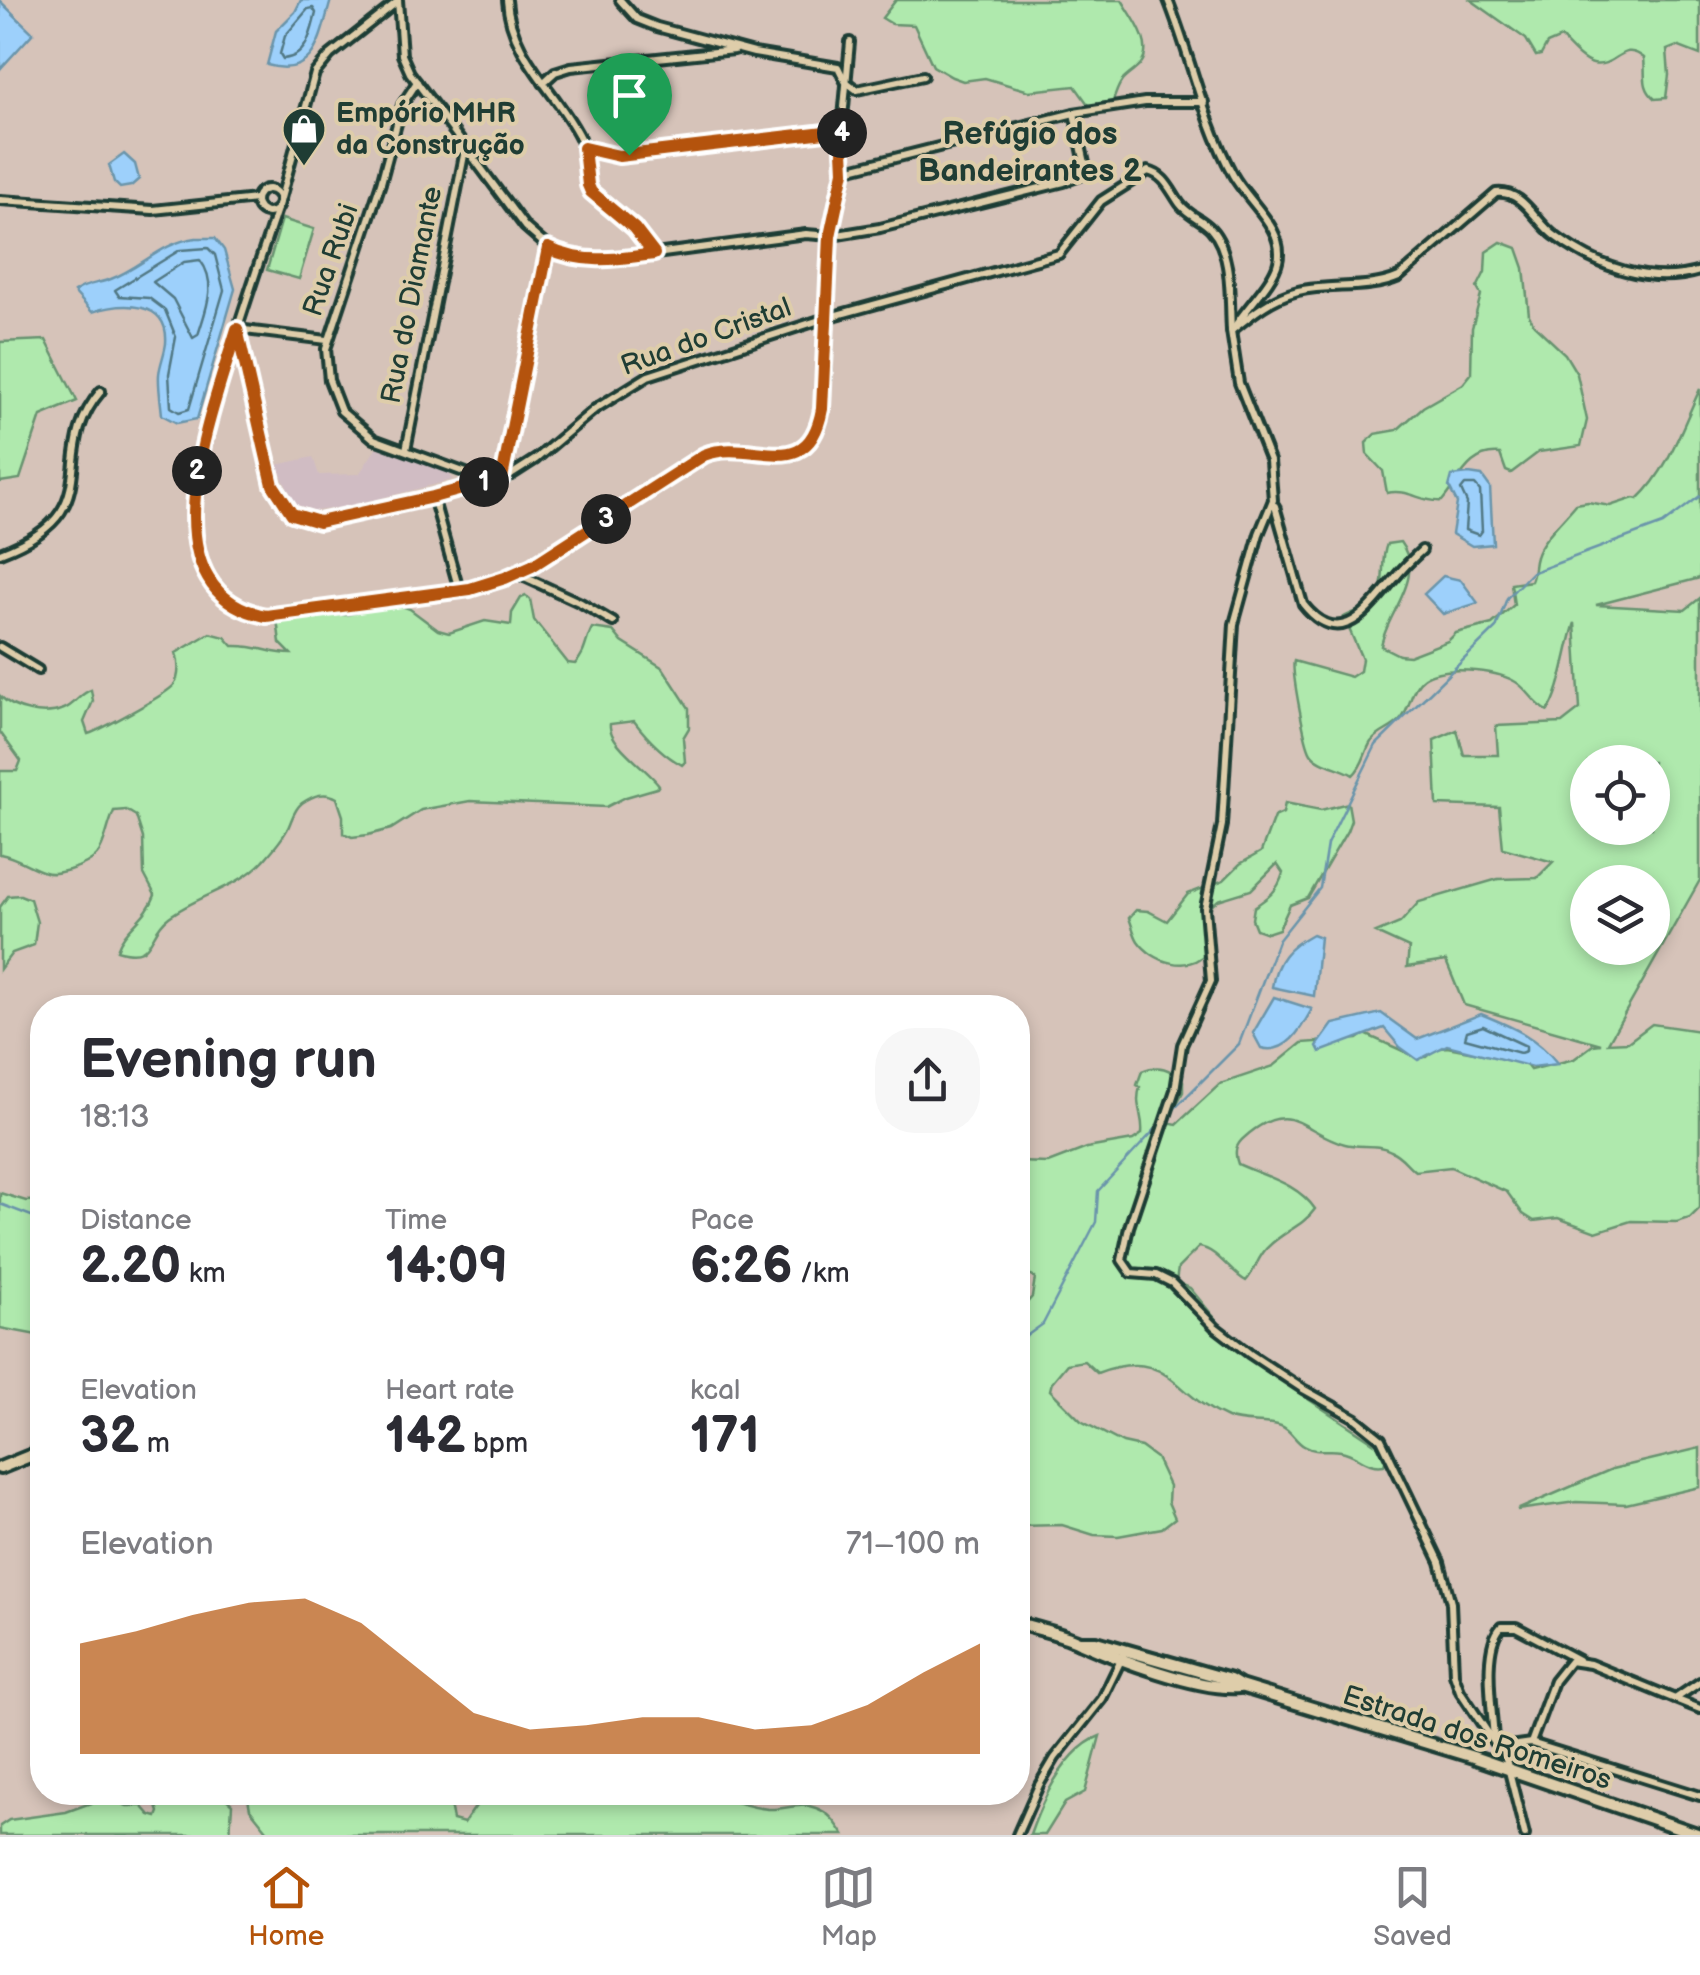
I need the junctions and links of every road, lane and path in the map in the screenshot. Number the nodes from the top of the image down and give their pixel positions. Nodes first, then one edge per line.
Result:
1 (507, 0) edge
2 (620, 0) edge
3 (1168, 0) edge
4 (398, 1) edge
5 (850, 42) dead end
6 (740, 50) junction
7 (923, 76) dead end
8 (845, 81) junction
9 (417, 82) junction
10 (543, 83) junction
11 (1204, 102) junction
12 (1074, 113) junction
13 (842, 130) junction
14 (584, 148) junction
15 (464, 150) junction
16 (844, 171) junction
17 (286, 182) junction
18 (276, 192) junction
19 (256, 199) junction
20 (0, 200) edge
21 (279, 206) junction
22 (262, 211) junction
23 (270, 229) junction
24 (830, 236) junction
25 (548, 248) junction
26 (654, 254) junction
27 (1700, 271) edge
28 (826, 318) junction
29 (237, 329) junction
30 (1231, 331) junction
31 (327, 340) junction
32 (101, 392) dead end
33 (406, 450) junction
34 (502, 478) junction
35 (489, 481) junction
36 (433, 497) junction
37 (1273, 500) junction
38 (1422, 550) dead end
39 (0, 553) edge
40 (517, 573) junction
41 (459, 590) junction
42 (613, 622) dead end
43 (0, 646) edge
44 (38, 670) dead end
45 (30, 1456) edge
46 (0, 1468) edge
47 (1030, 1629) edge
48 (1123, 1655) junction
49 (1579, 1660) junction
50 (1700, 1682) edge
51 (1675, 1699) junction
52 (1700, 1709) edge
53 (1494, 1742) junction
54 (1531, 1743) junction
55 (1503, 1747) junction
56 (1508, 1770) junction
57 (1700, 1796) edge
58 (1016, 1835) edge
59 (1525, 1835) edge
60 (1700, 1835) edge

1 - 10 street
2 - 6 street
3 - 11 street
4 - 9 street
4 - 17 street
5 - 8 street
6 - 8 street
6 - 10 street
7 - 8 street
8 - 13 street
9 - 15 street
9 - 31 street, Rua Rubi
10 - 14 street
11 - 12 street
11 - 30 street
12 - 16 street
12 - 24 street
13 - 14 street
13 - 16 street
14 - 26 street
15 - 25 street
15 - 33 street, Rua do Diamante
16 - 24 street
17 - 18 street
17 - 21 street
18 - 19 street
18 - 21 street
19 - 20 street
19 - 22 street
21 - 22 street
21 - 23 street
22 - 23 street
23 - 29 street
24 - 26 street
24 - 28 street
25 - 26 street
25 - 34 street
27 - 30 street
28 - 30 street, Rua do Cristal
28 - 34 street, Rua do Cristal
28 - 40 street
29 - 31 street
29 - 36 street, Rua do Cristal
29 - 41 street
30 - 37 street
31 - 33 street, Rua Rubi
32 - 39 street
33 - 35 street, Rua Rubi
34 - 35 street, Rua do Cristal
35 - 36 street, Rua do Cristal
36 - 41 street
37 - 38 street
37 - 53 street
40 - 41 street
40 - 42 street
43 - 44 street
45 - 46 main road
47 - 48 main road, Estrada dos Romeiros
48 - 56 main road, Estrada dos Romeiros
48 - 58 street
49 - 51 street
49 - 53 street
49 - 54 street
50 - 51 street
51 - 52 street
53 - 55 street
54 - 55 street
54 - 57 street
55 - 56 street
56 - 59 street
56 - 60 main road, Estrada dos Romeiros

